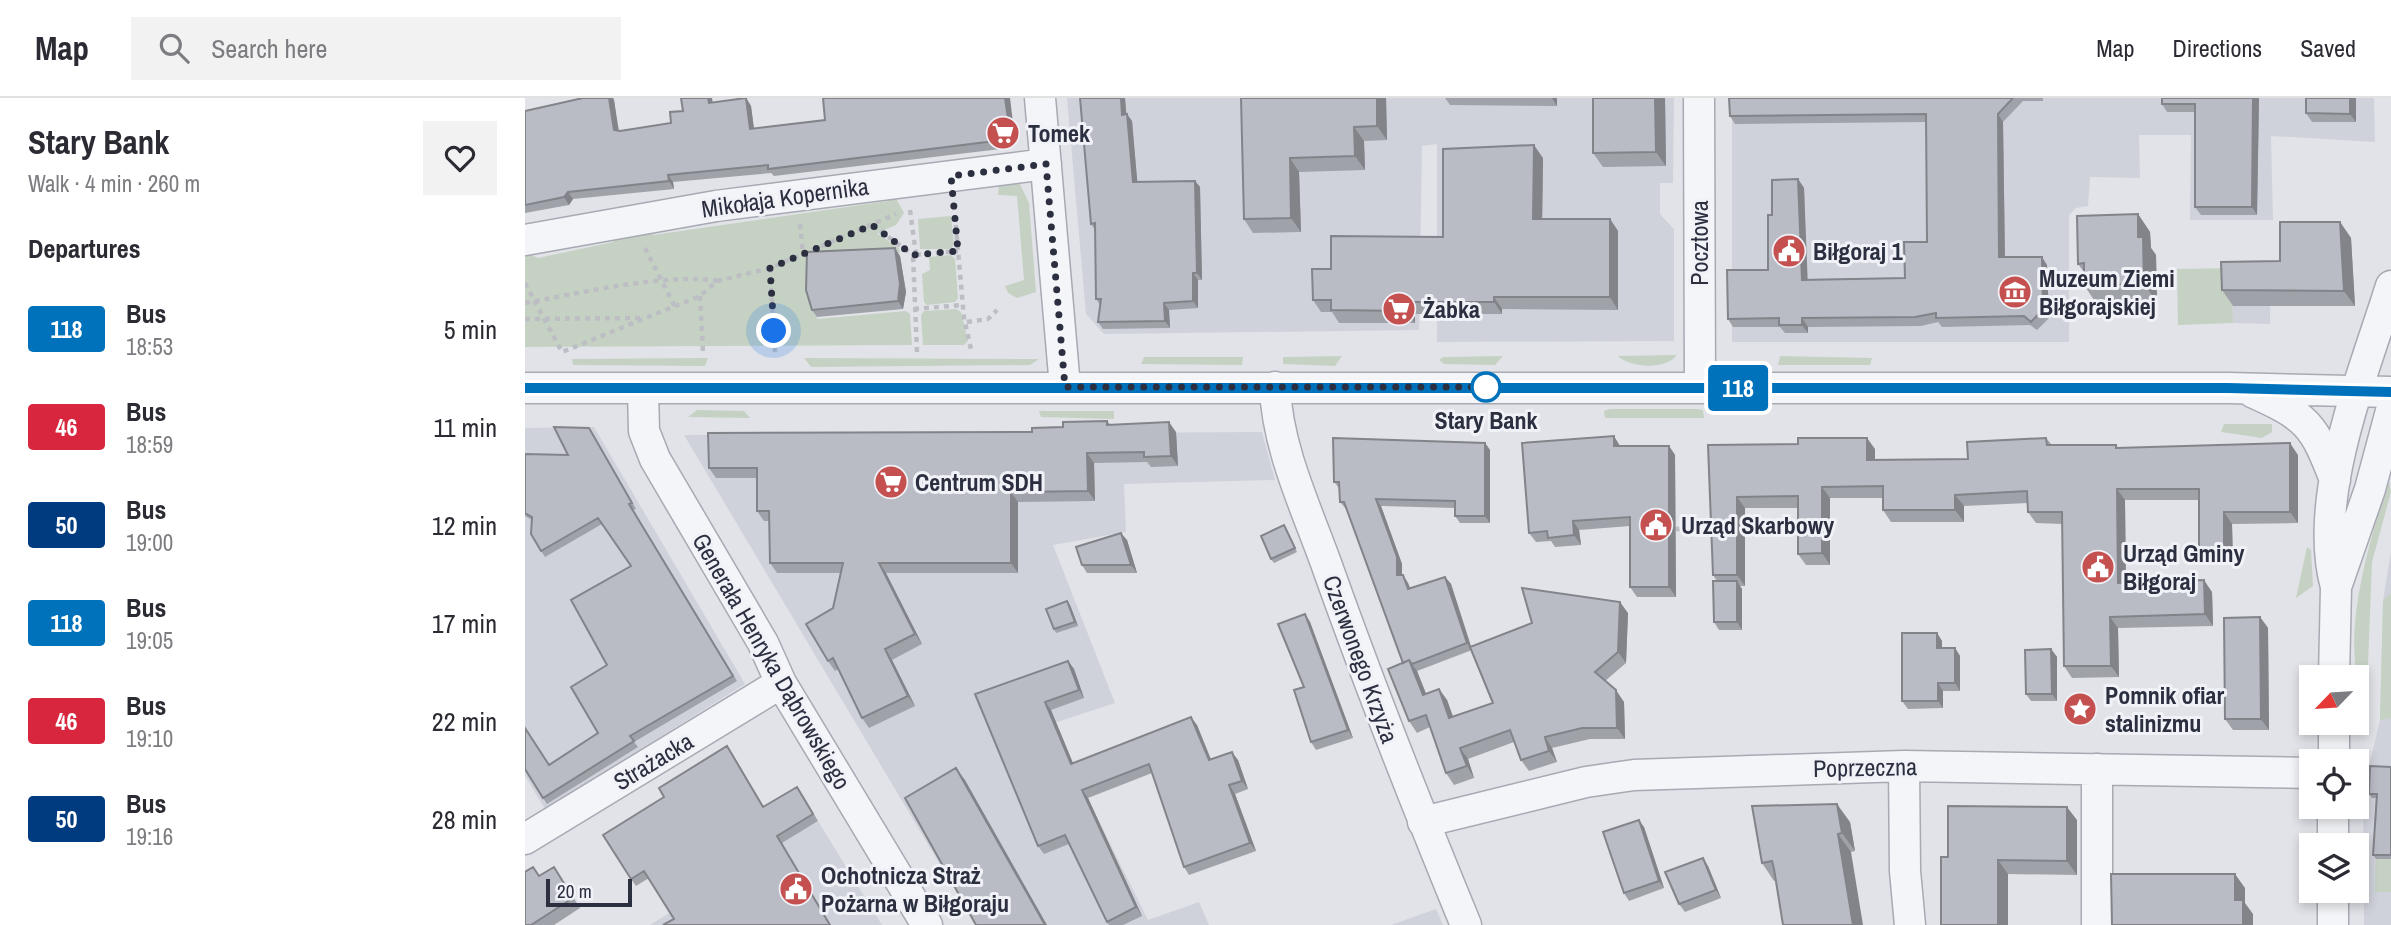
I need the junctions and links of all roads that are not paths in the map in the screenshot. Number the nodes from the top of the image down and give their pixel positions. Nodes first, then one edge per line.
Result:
1 (1040, 98) edge
2 (1699, 98) edge
3 (1046, 164) junction
4 (525, 240) edge
5 (2391, 286) edge
6 (1065, 387) junction
7 (1275, 387) junction
8 (525, 388) edge
9 (1700, 388) junction
10 (2242, 388) junction
11 (643, 389) junction
12 (2358, 391) junction
13 (2391, 392) edge
14 (2391, 411) edge
15 (2335, 480) junction
16 (2336, 587) junction
17 (2334, 665) edge
18 (781, 683) junction
19 (1904, 766) junction
20 (2097, 769) junction
21 (2299, 773) edge
22 (1423, 822) junction
23 (525, 839) edge
24 (2333, 903) edge
25 (927, 925) edge
26 (1466, 925) edge
27 (1910, 925) edge
28 (2097, 925) edge
29 (2333, 925) edge

1 - 3 street
2 - 9 street, Pocztowa
3 - 4 street, Mikołaja Kopernika
3 - 6 street
5 - 12 street
6 - 7 street
6 - 11 street
7 - 9 street
7 - 22 street, Czerwonego Krzyża
8 - 11 street
9 - 10 street
10 - 12 street
10 - 15 street
11 - 18 street, Generała Henryka Dąbrowskiego
12 - 13 street
12 - 15 street
14 - 16 street
15 - 16 street
16 - 17 street
18 - 23 street, Strażacka
18 - 25 street, Generała Henryka Dąbrowskiego
19 - 20 street, Poprzeczna
19 - 22 street, Poprzeczna
19 - 27 street
20 - 21 street, Poprzeczna
20 - 28 street
22 - 26 street, Czerwonego Krzyża
24 - 29 street

